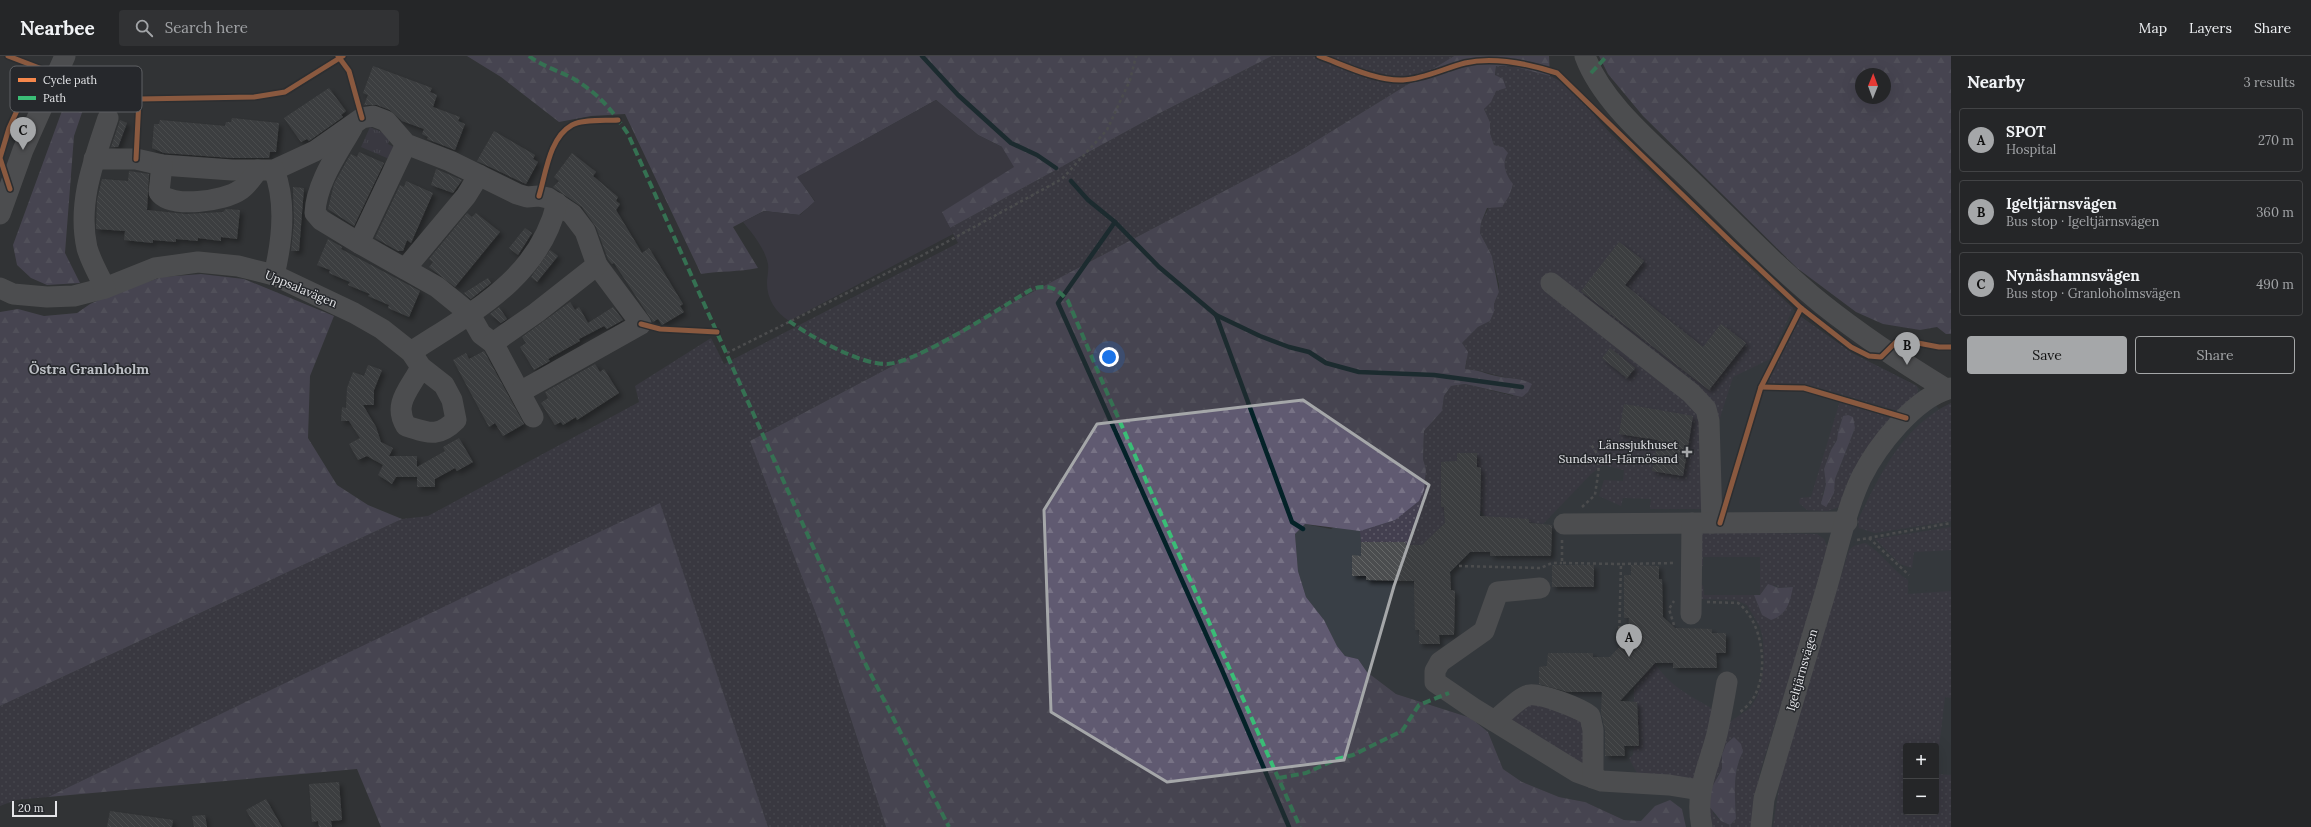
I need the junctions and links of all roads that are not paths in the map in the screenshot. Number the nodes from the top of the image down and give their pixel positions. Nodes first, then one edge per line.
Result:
1 (65, 56) edge
2 (1585, 56) edge
3 (61, 66) edge
4 (40, 112) edge
5 (108, 118) dead end
6 (354, 124) junction
7 (406, 144) junction
8 (94, 159) junction
9 (300, 160) junction
10 (162, 165) junction
11 (266, 170) junction
12 (479, 175) junction
13 (324, 180) junction
14 (557, 203) junction
15 (0, 214) edge
16 (359, 243) junction
17 (597, 265) junction
18 (405, 269) junction
19 (274, 275) junction
20 (1551, 283) dead end
21 (0, 288) edge
22 (105, 288) junction
23 (469, 313) junction
24 (493, 343) junction
25 (1949, 388) edge
26 (520, 392) junction
27 (533, 417) dead end
28 (1847, 522) junction
29 (1702, 523) junction
30 (1563, 530) road end
31 (1540, 588) dead end
32 (1691, 608) road end
33 (1727, 682) dead end
34 (1494, 722) junction
35 (1593, 778) junction
36 (1700, 790) junction
37 (1702, 827) edge
38 (1760, 827) edge

1 - 3 street
2 - 25 street
4 - 15 street
5 - 8 street
6 - 7 street
6 - 9 street
6 - 13 street
7 - 12 street
7 - 16 street
8 - 10 street
8 - 22 street
9 - 11 street
9 - 13 street
10 - 11 street
10 - 11 street
11 - 19 street
12 - 14 street
12 - 18 street
13 - 16 street
14 - 17 street
14 - 23 street
16 - 18 street
17 - 24 street
17 - 26 street
18 - 23 street
19 - 22 street, Uppsalavägen
19 - 23 street, Uppsalavägen
20 - 29 street
21 - 22 street, Uppsalavägen
23 - 24 street
24 - 26 street
25 - 28 street, Igeltjärnsvägen
26 - 27 street
28 - 29 street
28 - 38 street, Igeltjärnsvägen
29 - 30 street
29 - 32 street
31 - 34 street
33 - 36 street
34 - 35 street
34 - 35 street
35 - 36 street
36 - 37 street

